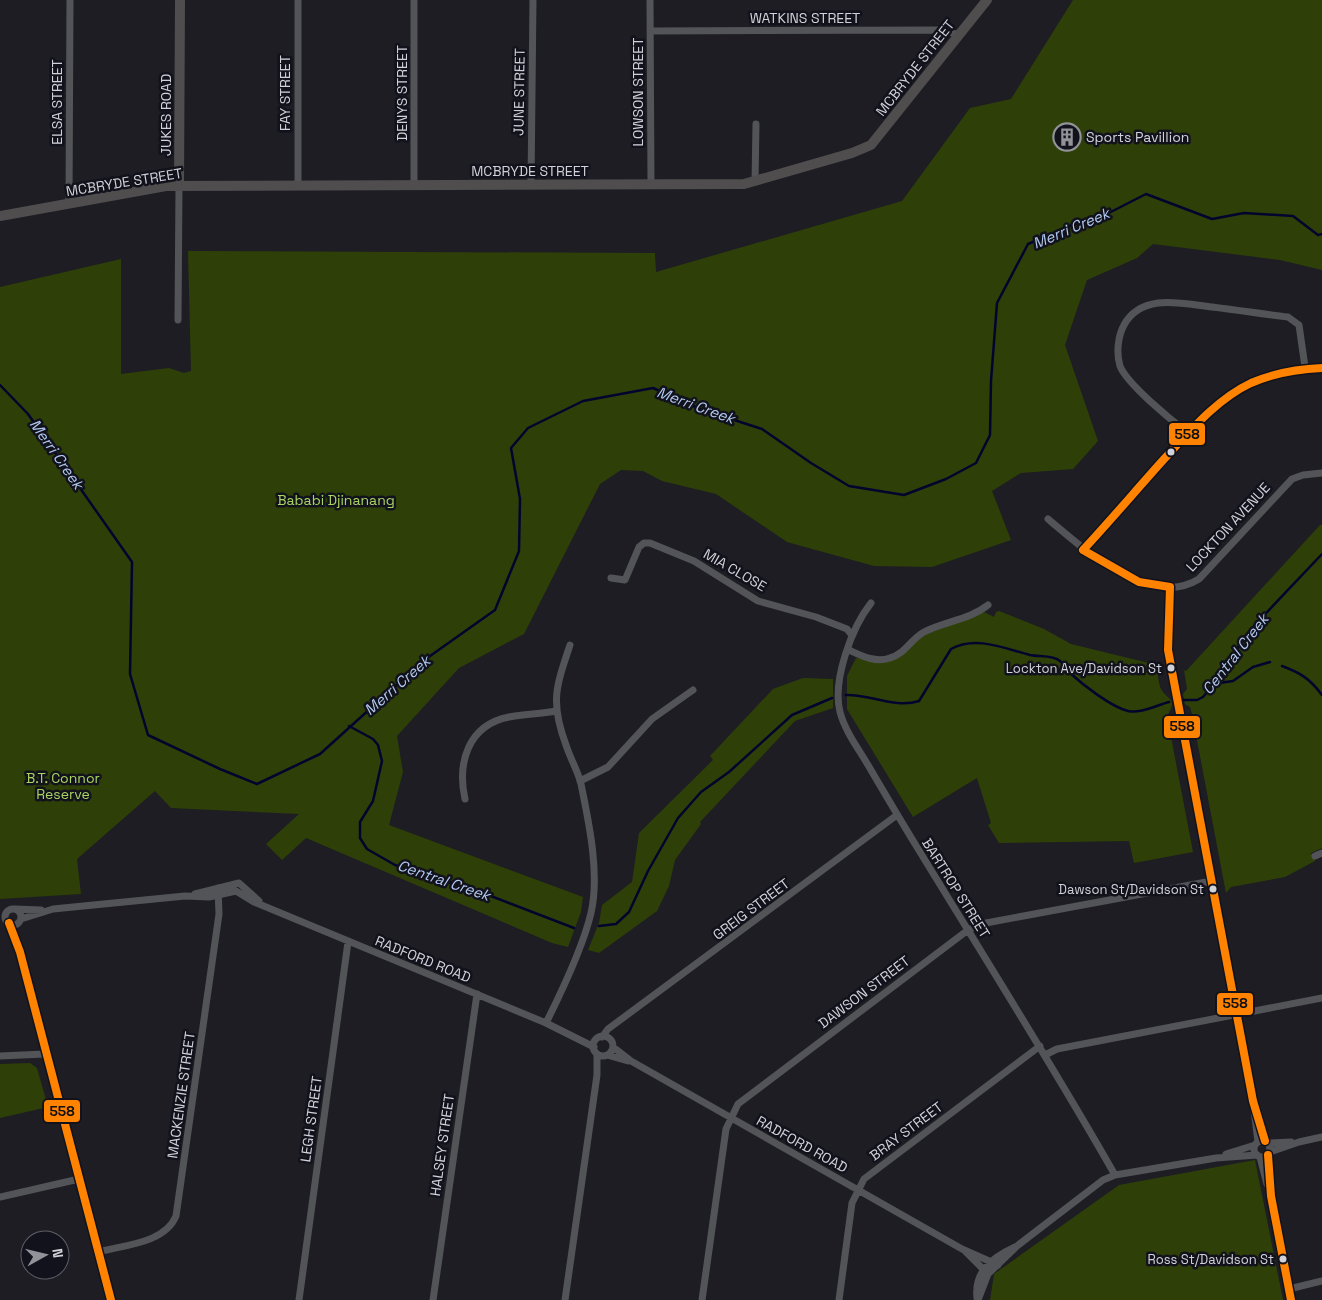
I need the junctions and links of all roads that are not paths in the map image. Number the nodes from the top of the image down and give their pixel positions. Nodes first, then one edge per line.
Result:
1 (70, 0) edge
2 (180, 0) edge
3 (298, 0) edge
4 (414, 0) edge
5 (533, 0) edge
6 (650, 0) edge
7 (987, 0) edge
8 (650, 31) junction
9 (959, 36) junction
10 (756, 124) dead end
11 (755, 182) junction
12 (651, 184) junction
13 (298, 185) junction
14 (414, 185) junction
15 (531, 185) junction
16 (179, 186) junction
17 (69, 204) junction
18 (0, 216) edge
19 (178, 320) dead end
20 (1305, 367) junction
21 (1322, 368) edge
22 (1188, 433) junction
23 (1322, 473) edge
24 (1048, 519) dead end
25 (1083, 550) junction
26 (611, 578) dead end
27 (1170, 586) junction
28 (871, 603) dead end
29 (988, 605) dead end
30 (851, 634) junction
31 (570, 645) dead end
32 (848, 650) junction
33 (693, 690) dead end
34 (556, 712) junction
35 (580, 781) junction
36 (465, 799) dead end
37 (897, 815) junction
38 (1212, 881) junction
39 (218, 892) junction
40 (0, 910) edge
41 (13, 910) junction
42 (47, 910) junction
43 (5, 921) edge
44 (19, 921) junction
45 (968, 930) junction
46 (348, 942) junction
47 (20, 952) junction
48 (477, 994) junction
49 (1322, 998) edge
50 (1237, 1014) junction
51 (546, 1023) junction
52 (620, 1023) junction
53 (571, 1034) junction
54 (600, 1037) junction
55 (612, 1044) junction
56 (1040, 1046) junction
57 (600, 1053) junction
58 (45, 1054) junction
59 (1045, 1055) junction
60 (0, 1056) edge
61 (631, 1061) junction
62 (730, 1118) junction
63 (1322, 1137) edge
64 (1299, 1142) junction
65 (1262, 1143) junction
66 (1269, 1154) junction
67 (1258, 1156) junction
68 (1216, 1158) junction
69 (1115, 1175) junction
70 (79, 1180) junction
71 (859, 1190) junction
72 (1271, 1196) junction
73 (0, 1197) edge
74 (962, 1249) junction
75 (98, 1252) junction
76 (994, 1263) junction
77 (985, 1272) junction
78 (1322, 1281) edge
79 (1289, 1289) junction
80 (111, 1300) edge
81 (299, 1300) edge
82 (433, 1300) edge
83 (566, 1300) edge
84 (702, 1300) edge
85 (839, 1300) edge
86 (978, 1300) edge
87 (1291, 1300) edge

1 - 17 street, ELSA STREET
2 - 16 street, JUKES ROAD
3 - 13 street, FAY STREET
4 - 14 street, DENYS STREET
5 - 15 street, JUNE STREET
6 - 8 street, LOWSON STREET
7 - 9 street, MCBRYDE STREET
8 - 9 street, WATKINS STREET
8 - 12 street, LOWSON STREET
9 - 11 street, MCBRYDE STREET
10 - 11 street
11 - 12 street, MCBRYDE STREET
12 - 15 street, MCBRYDE STREET
13 - 14 street, MCBRYDE STREET
13 - 16 street, MCBRYDE STREET
14 - 15 street, MCBRYDE STREET
16 - 17 street, MCBRYDE STREET
16 - 19 street, JUKES ROAD
17 - 18 street, MCBRYDE STREET
20 - 21 street
20 - 22 street
20 - 22 street
22 - 25 street
23 - 27 street, LOCKTON AVENUE
24 - 25 street, LOCKTON AVENUE
25 - 27 street, LOCKTON AVENUE
26 - 30 street, MIA CLOSE
27 - 38 street
28 - 30 street, BARTROP STREET
29 - 32 street
30 - 32 street, BARTROP STREET
31 - 34 street
32 - 37 street, BARTROP STREET
33 - 35 street
34 - 35 street
34 - 36 street
35 - 51 street
37 - 45 street, BARTROP STREET
37 - 52 street, GREIG STREET
38 - 45 street, DAWSON STREET
38 - 50 street
39 - 42 street, RADFORD ROAD
39 - 46 street, RADFORD ROAD
39 - 75 street, MACKENZIE STREET
40 - 41 street, RADFORD ROAD
41 - 42 street, RADFORD ROAD
41 - 43 street
41 - 44 street
42 - 44 street, RADFORD ROAD
43 - 44 street, RADFORD ROAD
43 - 47 street
44 - 47 street
45 - 56 street, BARTROP STREET
45 - 62 street, DAWSON STREET
46 - 48 street, RADFORD ROAD
46 - 81 street, LEGH STREET
47 - 58 street
48 - 51 street, RADFORD ROAD
48 - 82 street, HALSEY STREET
49 - 50 street
50 - 59 street
50 - 65 street
51 - 53 street, RADFORD ROAD
52 - 54 street, GREIG STREET
52 - 55 street, GREIG STREET
53 - 54 street, RADFORD ROAD
53 - 57 street, RADFORD ROAD
54 - 55 street, RADFORD ROAD
54 - 57 street
55 - 57 street, GREIG STREET
55 - 61 street, RADFORD ROAD
56 - 59 street, BARTROP STREET
56 - 71 street, BRAY STREET
57 - 61 street, RADFORD ROAD
57 - 83 street
58 - 60 street
58 - 70 street
59 - 69 street, BARTROP STREET
61 - 62 street, RADFORD ROAD
62 - 71 street, RADFORD ROAD
62 - 84 street, DAWSON STREET
63 - 64 street
64 - 65 street
64 - 66 street
65 - 66 street
65 - 67 street
65 - 68 street
66 - 67 street
66 - 72 street
67 - 68 street
67 - 72 street
68 - 69 street
69 - 76 street
70 - 73 street
70 - 75 street
71 - 74 street, RADFORD ROAD
71 - 85 street, BRAY STREET
72 - 79 street
74 - 76 street, RADFORD ROAD
74 - 77 street, RADFORD ROAD
75 - 80 street
76 - 77 street
77 - 86 street
78 - 79 street
79 - 87 street

